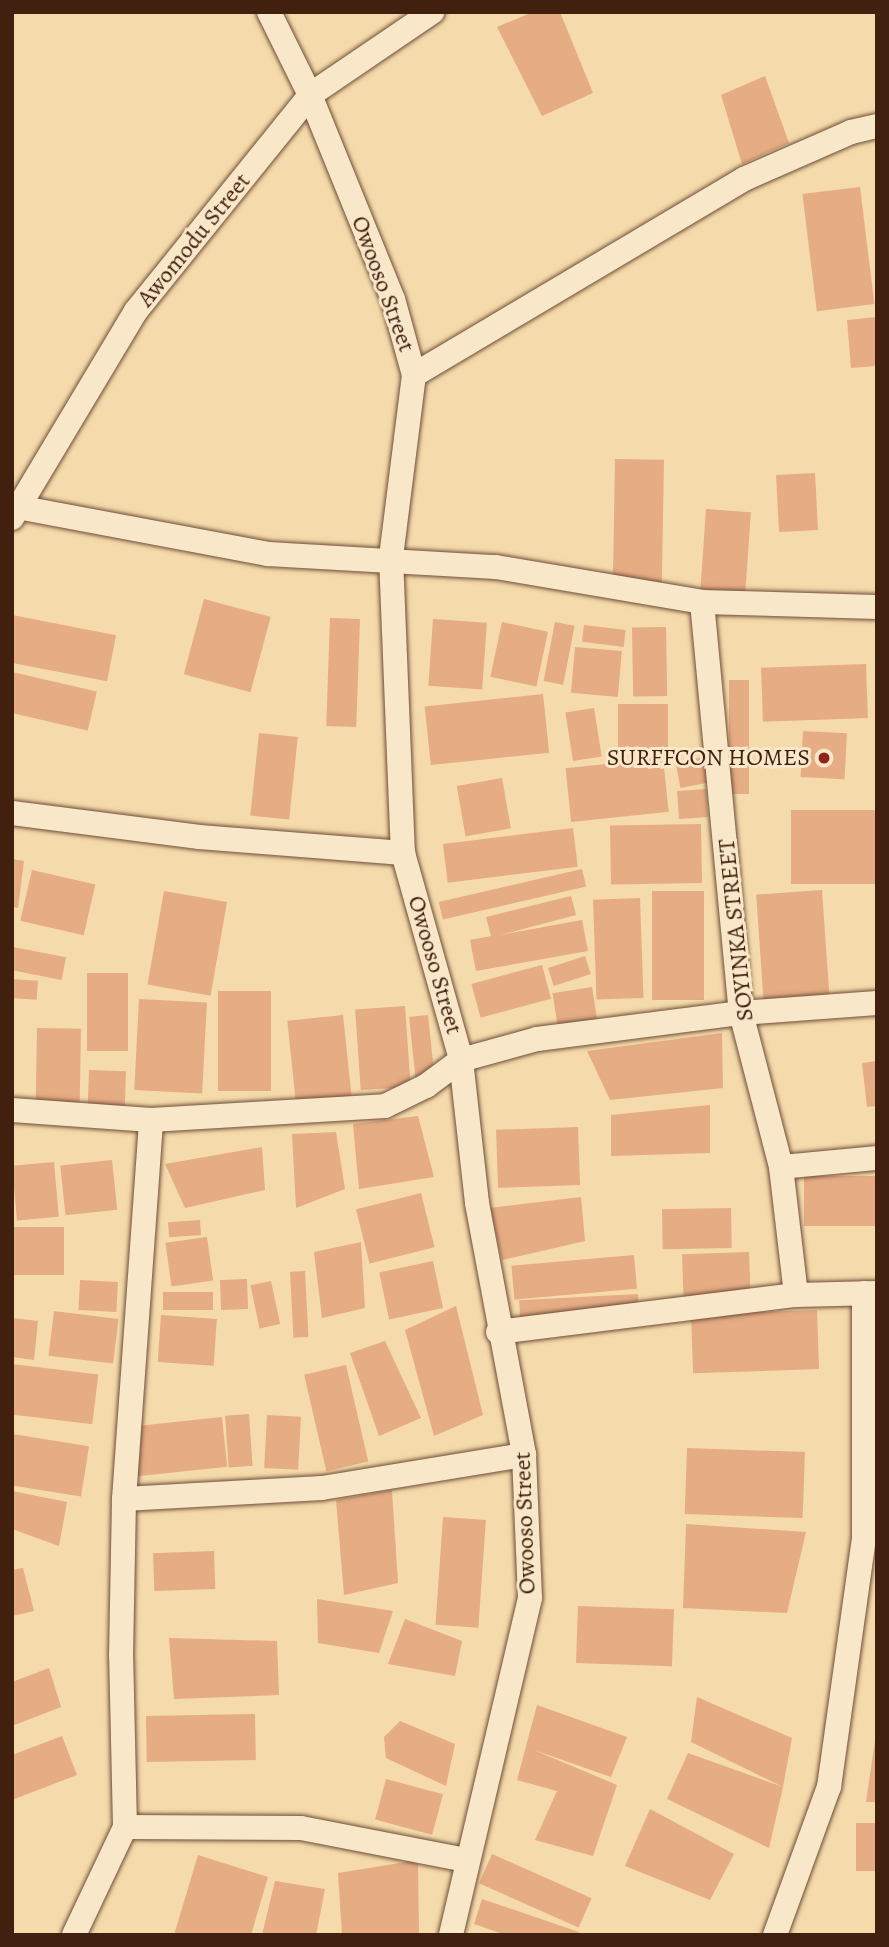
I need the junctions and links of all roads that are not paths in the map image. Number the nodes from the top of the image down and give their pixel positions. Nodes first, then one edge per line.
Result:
1 (269, 12) edge
2 (432, 12) edge
3 (310, 95) junction
4 (877, 126) edge
5 (414, 374) junction
6 (14, 513) edge
7 (391, 557) junction
8 (702, 603) junction
9 (877, 607) edge
10 (12, 813) edge
11 (403, 853) junction
12 (877, 1003) edge
13 (741, 1013) junction
14 (461, 1060) junction
15 (12, 1110) edge
16 (151, 1120) junction
17 (877, 1157) edge
18 (781, 1167) junction
19 (870, 1293) edge
20 (796, 1295) junction
21 (498, 1332) junction
22 (524, 1455) junction
23 (124, 1499) junction
24 (125, 1828) junction
25 (466, 1860) junction
26 (74, 1935) edge
27 (451, 1935) edge
28 (775, 1935) edge

1 - 3 street, Owooso Street
2 - 3 street, Awomodu Street
3 - 5 street, Owooso Street
3 - 6 street, Awomodu Street
4 - 5 street
5 - 7 street, Owooso Street
6 - 7 street
7 - 8 street
7 - 11 street, Owooso Street
8 - 9 street
8 - 13 street, SOYINKA STREET
10 - 11 street
11 - 14 street, Owooso Street
12 - 13 street
13 - 14 street
13 - 18 street, SOYINKA STREET
14 - 16 street
14 - 21 street, Owooso Street
15 - 16 street
16 - 23 street
17 - 18 street
18 - 20 street, SOYINKA STREET
19 - 20 street
19 - 28 street
20 - 21 street
21 - 22 street, Owooso Street
22 - 23 street
22 - 25 street, Owooso Street
23 - 24 street
24 - 25 street
24 - 26 street
25 - 27 street, Owooso Street

